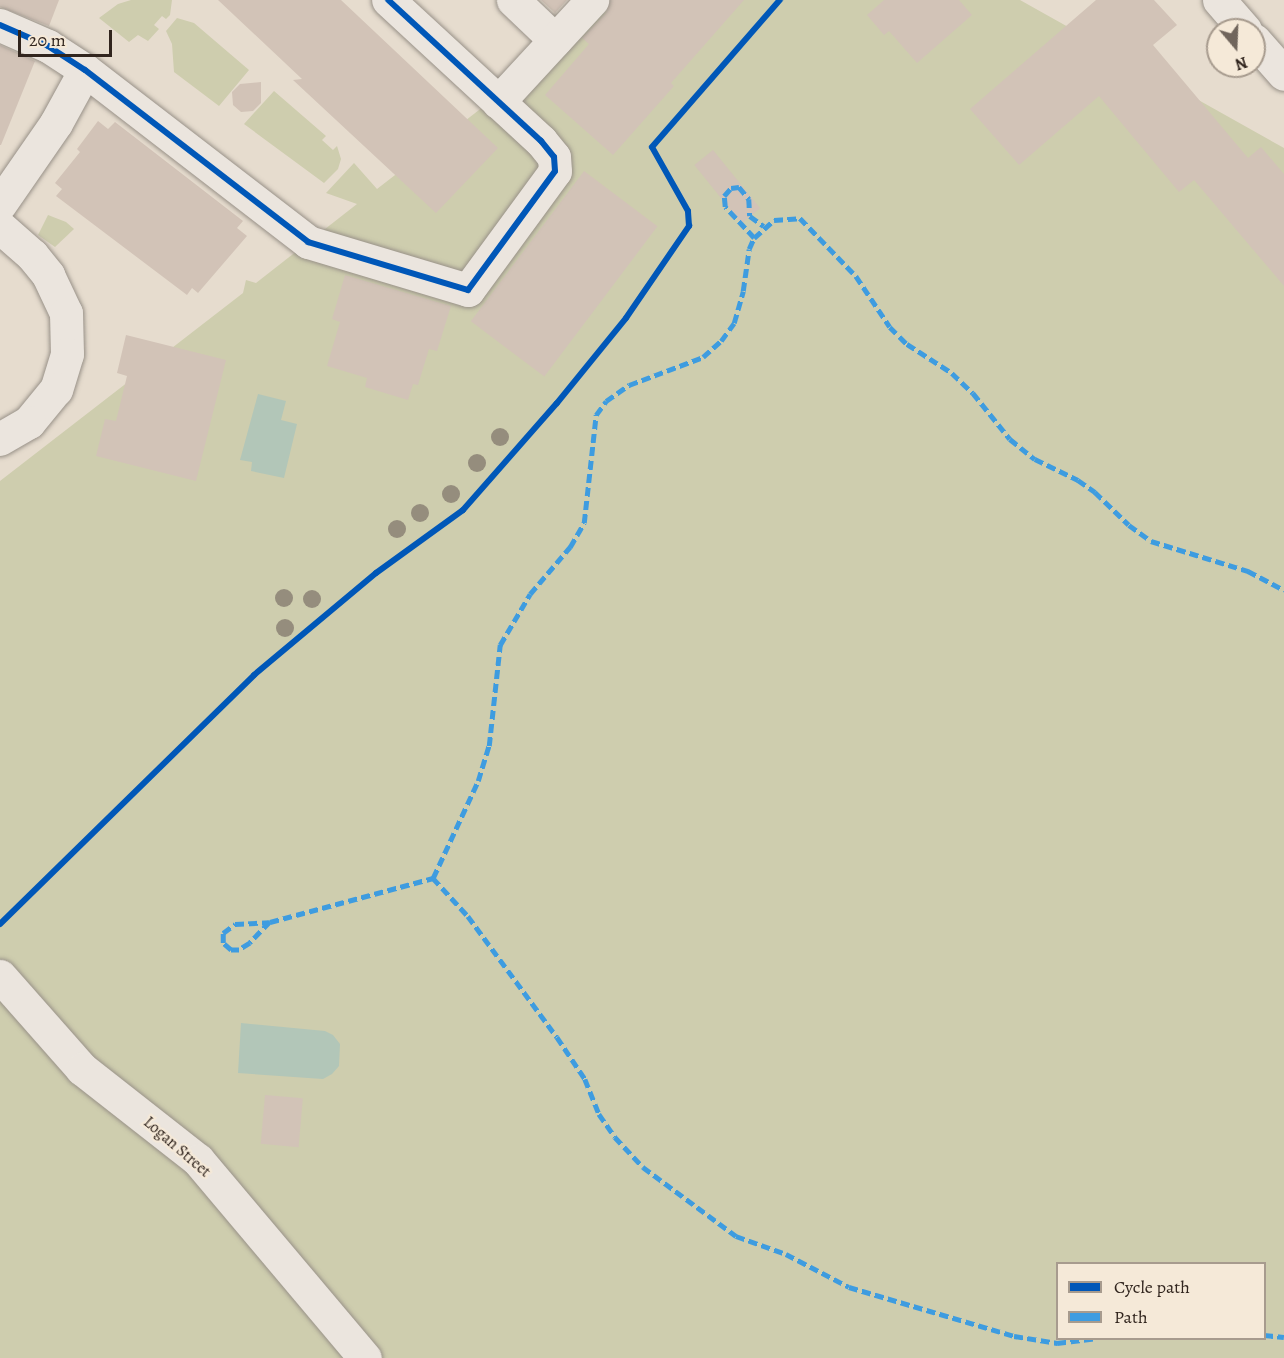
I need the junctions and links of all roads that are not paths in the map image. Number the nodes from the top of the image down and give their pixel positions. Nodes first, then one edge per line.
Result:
1 (388, 0) edge
2 (513, 0) edge
3 (592, 0) edge
4 (1219, 0) edge
5 (1235, 18) edge
6 (0, 25) edge
7 (555, 40) junction
8 (1266, 54) edge
9 (85, 70) junction
10 (1284, 74) edge
11 (498, 102) junction
12 (0, 204) edge
13 (0, 227) edge
14 (0, 439) edge
15 (0, 976) edge
16 (365, 1358) edge

1 - 11 street
2 - 7 street
3 - 7 street
4 - 5 street
6 - 9 street
7 - 11 street
8 - 10 street
9 - 11 street
9 - 12 street
13 - 14 street
15 - 16 street, Logan Street

